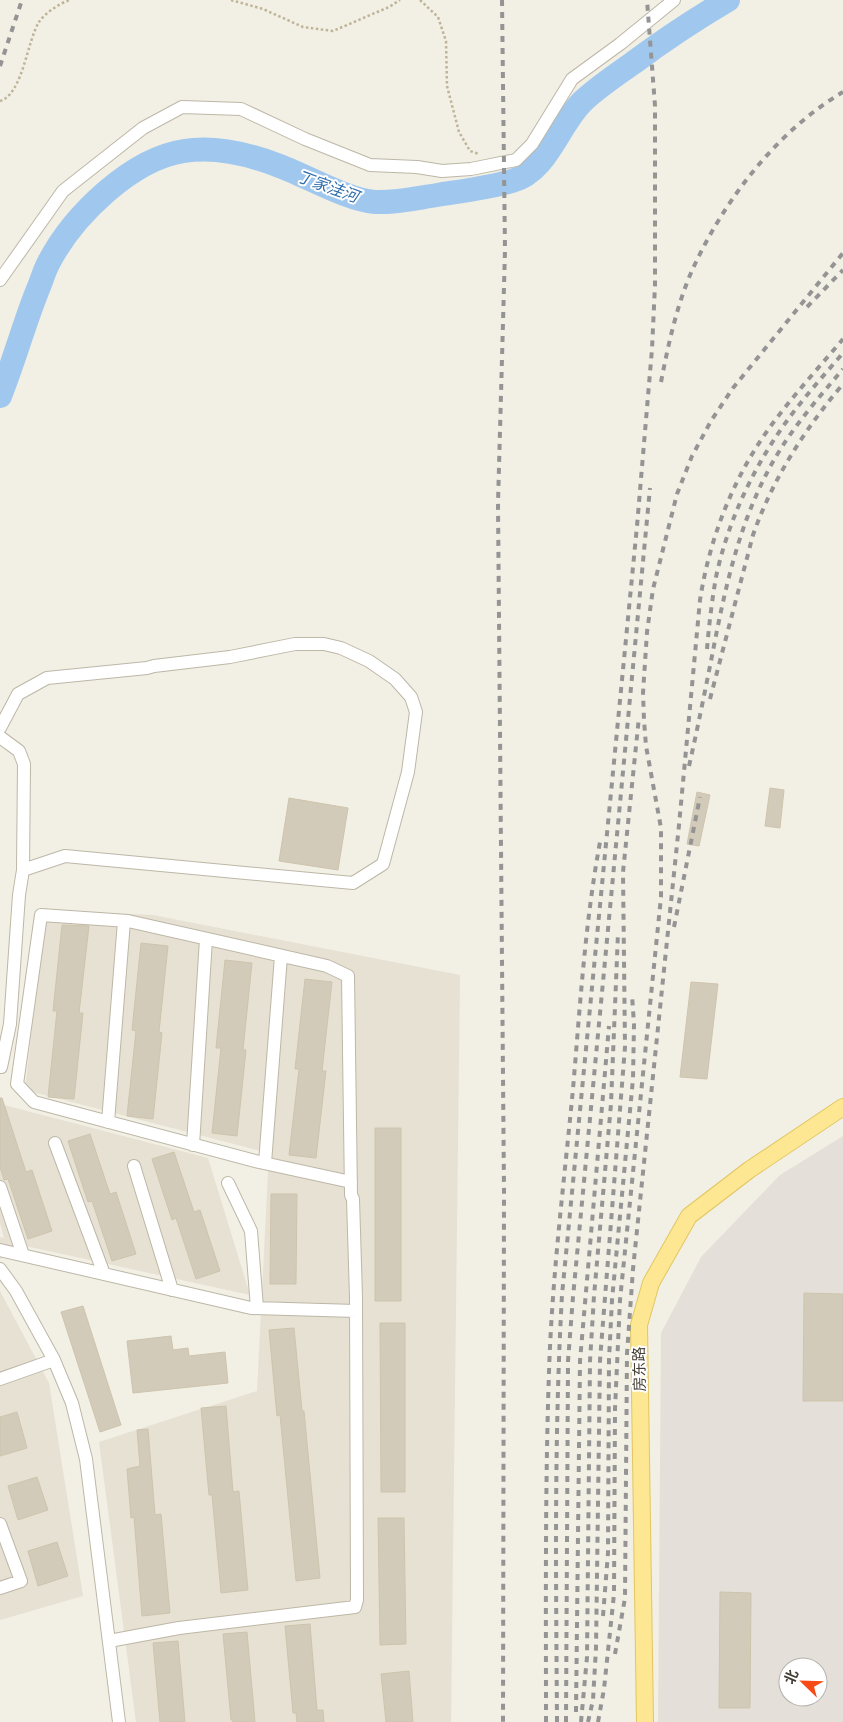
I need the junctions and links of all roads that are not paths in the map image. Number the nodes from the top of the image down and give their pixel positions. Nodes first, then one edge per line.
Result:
1 (674, 0) edge
2 (0, 280) edge
3 (0, 728) edge
4 (0, 737) edge
5 (23, 870) junction
6 (124, 921) junction
7 (206, 939) junction
8 (280, 956) junction
9 (0, 1067) edge
10 (843, 1107) edge
11 (108, 1122) junction
12 (54, 1143) dead end
13 (192, 1145) junction
14 (265, 1163) junction
15 (134, 1166) dead end
16 (351, 1182) junction
17 (228, 1183) dead end
18 (0, 1187) edge
19 (0, 1250) edge
20 (23, 1256) junction
21 (0, 1269) edge
22 (104, 1274) junction
23 (172, 1290) junction
24 (257, 1308) junction
25 (356, 1311) junction
26 (54, 1360) junction
27 (0, 1379) edge
28 (0, 1524) edge
29 (0, 1588) edge
30 (109, 1642) junction
31 (119, 1722) edge
32 (645, 1722) edge

1 - 2 street
3 - 5 street
4 - 5 street
5 - 9 street
6 - 7 street
6 - 11 street
6 - 11 street
7 - 8 street
7 - 13 street
8 - 14 street
8 - 16 street
10 - 32 main road, 房东路
11 - 13 street
12 - 22 street
13 - 14 street
14 - 16 street
15 - 23 street
16 - 25 street
17 - 24 street
18 - 20 street
19 - 20 street
20 - 22 street
21 - 26 street
22 - 23 street
23 - 24 street
24 - 25 street
25 - 30 street
26 - 27 street
26 - 30 street
28 - 29 street
30 - 31 street

